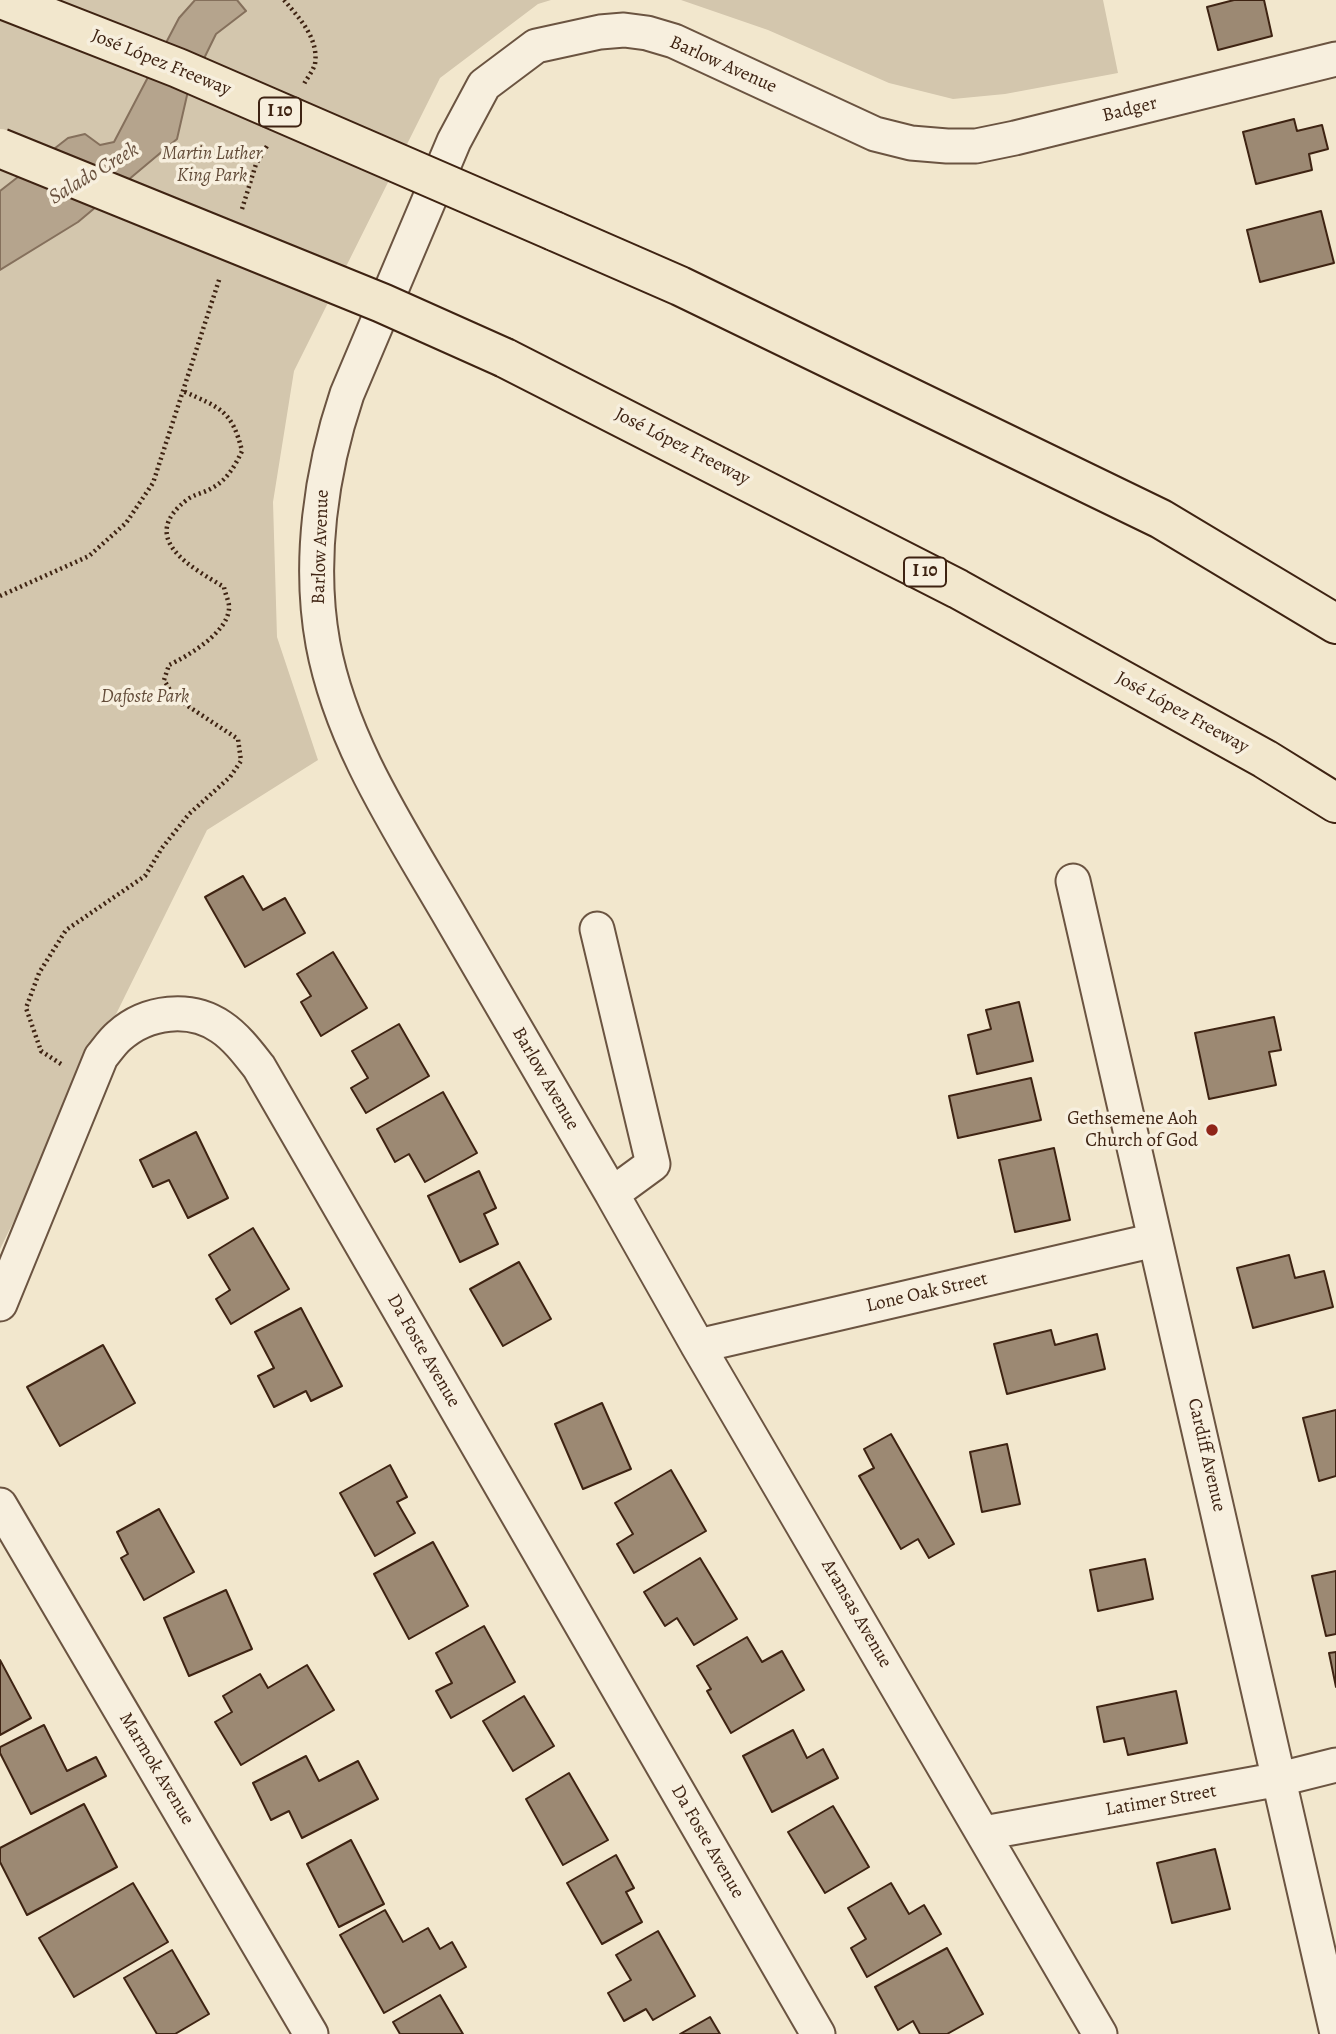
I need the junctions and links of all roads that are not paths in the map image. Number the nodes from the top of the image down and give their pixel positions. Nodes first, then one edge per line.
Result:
1 (4, 0) edge
2 (1336, 59) edge
3 (922, 144) joint
4 (0, 148) edge
5 (1336, 624) edge
6 (1336, 803) edge
7 (1073, 881) dead end
8 (597, 929) dead end
9 (612, 1194) junction
10 (1155, 1240) junction
11 (0, 1304) edge
12 (698, 1346) junction
13 (0, 1505) edge
14 (1336, 1765) edge
15 (1280, 1779) junction
16 (984, 1833) junction
17 (1336, 2029) edge
18 (311, 2034) edge
19 (818, 2034) edge
20 (1100, 2034) edge

1 - 5 highway, José López Freeway / I 10, bridge
2 - 3 street, Badger
3 - 9 street, Barlow Avenue
4 - 6 highway, José López Freeway / I 10, bridge
7 - 10 street, Cardiff Avenue
8 - 9 street
9 - 12 street, Aransas Avenue
10 - 12 street, Lone Oak Street
10 - 15 street, Cardiff Avenue
11 - 19 street, Da Foste Avenue
12 - 16 street, Aransas Avenue
13 - 18 street, Marmok Avenue
14 - 15 street, Latimer Street
15 - 16 street, Latimer Street
15 - 17 street, Cardiff Avenue
16 - 20 street, Aransas Avenue

